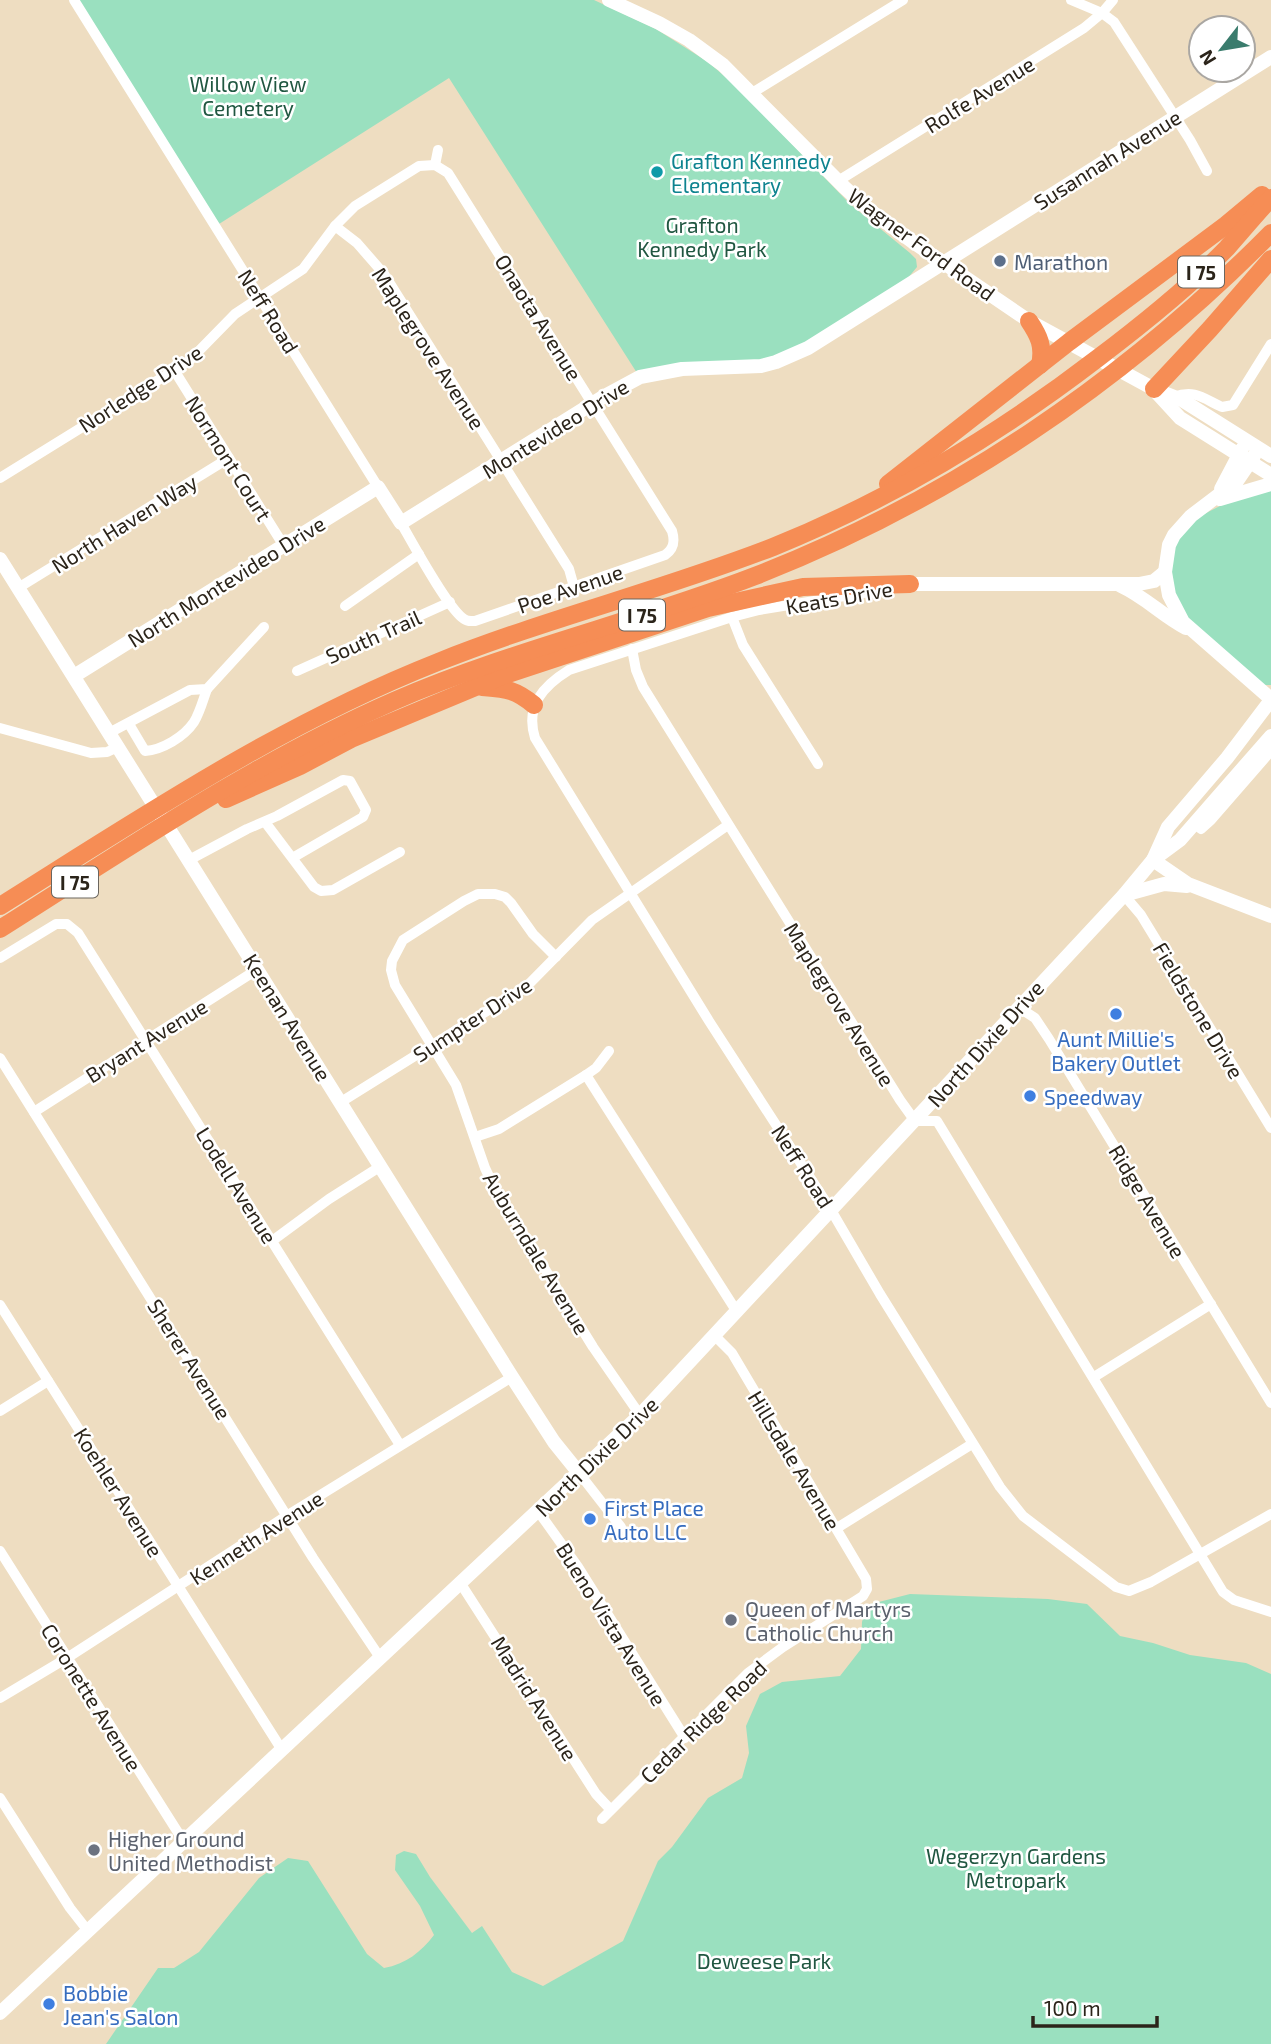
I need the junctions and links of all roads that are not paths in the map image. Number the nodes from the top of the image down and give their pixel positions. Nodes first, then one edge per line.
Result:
1 (74, 0) edge
2 (609, 0) edge
3 (903, 0) edge
4 (1070, 0) edge
5 (1114, 0) edge
6 (1102, 13) junction
7 (1271, 57) edge
8 (752, 93) junction
9 (1174, 117) junction
10 (438, 150) dead end
11 (435, 166) junction
12 (1207, 171) dead end
13 (838, 181) junction
14 (1271, 190) edge
15 (1271, 198) edge
16 (335, 226) junction
17 (1271, 233) edge
18 (1271, 259) edge
19 (944, 263) junction
20 (261, 298) junction
21 (1029, 321) junction
22 (1069, 342) junction
23 (1271, 344) edge
24 (1041, 365) junction
25 (174, 370) junction
26 (1154, 389) junction
27 (1174, 397) junction
28 (593, 403) junction
29 (1194, 408) junction
30 (1246, 455) junction
31 (1271, 456) edge
32 (229, 458) junction
33 (501, 461) junction
34 (1271, 467) edge
35 (1271, 475) edge
36 (0, 478) edge
37 (1271, 484) edge
38 (378, 487) junction
39 (871, 501) junction
40 (1212, 501) junction
41 (401, 523) junction
42 (284, 546) junction
43 (672, 548) joint
44 (419, 554) junction
45 (0, 559) edge
46 (1165, 572) junction
47 (910, 584) junction
48 (1116, 584) junction
49 (574, 587) junction
50 (18, 588) junction
51 (450, 602) junction
52 (345, 606) dead end
53 (732, 617) junction
54 (466, 620) joint
55 (264, 627) dead end
56 (1192, 632) junction
57 (632, 649) junction
58 (297, 671) dead end
59 (74, 676) junction
60 (475, 687) junction
61 (207, 689) junction
62 (1271, 699) edge
63 (534, 705) junction
64 (128, 724) junction
65 (0, 728) edge
66 (109, 733) junction
67 (1271, 736) edge
68 (118, 747) junction
69 (1271, 751) edge
70 (818, 764) dead end
71 (1199, 792) junction
72 (183, 814) junction
73 (265, 822) junction
74 (1194, 823) junction
75 (728, 825) junction
76 (400, 852) dead end
77 (294, 857) junction
78 (189, 860) junction
79 (1153, 860) junction
80 (1198, 888) junction
81 (631, 895) junction
82 (1124, 895) junction
83 (0, 906) edge
84 (1271, 916) edge
85 (0, 929) edge
86 (556, 957) junction
87 (0, 958) edge
88 (258, 969) junction
89 (1018, 1007) junction
90 (145, 1039) junction
91 (433, 1045) junction
92 (609, 1051) dead end
93 (0, 1058) edge
94 (586, 1075) junction
95 (341, 1102) junction
96 (34, 1112) junction
97 (915, 1121) junction
98 (1271, 1128) edge
99 (475, 1137) junction
100 (381, 1166) junction
101 (831, 1210) junction
102 (272, 1241) junction
103 (1211, 1304) junction
104 (0, 1305) edge
105 (737, 1312) junction
106 (715, 1336) junction
107 (512, 1377) junction
108 (1094, 1377) junction
109 (48, 1381) junction
110 (1271, 1403) edge
111 (0, 1412) edge
112 (640, 1415) junction
113 (972, 1444) junction
114 (400, 1446) junction
115 (579, 1473) junction
116 (538, 1511) junction
117 (1271, 1514) edge
118 (288, 1515) junction
119 (621, 1527) dead end
120 (836, 1528) junction
121 (0, 1551) edge
122 (1200, 1553) junction
123 (461, 1584) junction
124 (179, 1587) junction
125 (867, 1589) joint
126 (1271, 1612) edge
127 (67, 1658) junction
128 (381, 1659) junction
129 (0, 1698) edge
130 (685, 1738) junction
131 (282, 1751) junction
132 (0, 1798) edge
133 (610, 1810) junction
134 (602, 1819) dead end
135 (184, 1842) junction
136 (88, 1931) junction
137 (0, 2013) edge

1 - 20 street, Neff Road
2 - 8 main road, Wagner Ford Road
3 - 8 street
4 - 6 street
5 - 6 street, Rolfe Avenue
6 - 9 street
6 - 13 street, Rolfe Avenue
7 - 9 main road, Susannah Avenue
8 - 13 main road, Wagner Ford Road
9 - 12 street
9 - 19 main road, Susannah Avenue
10 - 11 street
11 - 16 street, Norledge Drive
11 - 28 street, Onaota Avenue
13 - 19 main road, Wagner Ford Road
14 - 22 highway
15 - 39 highway, I 75
16 - 20 street, Norledge Drive
16 - 33 street, Maplegrove Avenue
17 - 72 highway, I 75
18 - 26 highway
19 - 21 main road, Wagner Ford Road
19 - 28 main road, Montevideo Drive
20 - 25 street, Norledge Drive
20 - 38 street, Neff Road
21 - 22 main road, Wagner Ford Road
21 - 24 highway
22 - 24 highway
22 - 26 main road, Wagner Ford Road
23 - 27 street
24 - 39 highway
25 - 32 street, Normont Court
25 - 36 street, Norledge Drive
26 - 27 main road, Wagner Ford Road
26 - 30 main road, Wagner Ford Road
27 - 29 main road, Wagner Ford Road
28 - 33 main road, Montevideo Drive
28 - 43 street, Onaota Avenue
29 - 30 main road
29 - 31 main road, Wagner Ford Road
30 - 34 main road
30 - 35 main road, Wagner Ford Road
30 - 40 main road
32 - 42 street, Normont Court
32 - 50 street, North Haven Way
33 - 41 main road, Montevideo Drive
33 - 49 street, Maplegrove Avenue
37 - 40 main road
38 - 41 main road, Neff Road
38 - 42 main road, North Montevideo Drive
39 - 83 highway, I 75
40 - 46 main road
41 - 44 street, Neff Road
42 - 59 main road, North Montevideo Drive
43 - 49 street, Poe Avenue
44 - 51 street, Neff Road
44 - 52 street
45 - 50 main road, Keenan Avenue
46 - 48 main road, Keats Drive
46 - 56 main road
47 - 48 main road, Keats Drive
47 - 53 street, Keats Drive
47 - 60 highway
48 - 56 main road
49 - 54 street, Poe Avenue
50 - 59 main road, Keenan Avenue
51 - 54 street, Neff Road
51 - 58 street, South Trail
53 - 57 street, Keats Drive
53 - 70 street
55 - 61 street
56 - 62 main road
57 - 63 street, Keats Drive
57 - 75 street, Maplegrove Avenue
59 - 66 main road, Keenan Avenue
60 - 63 highway
60 - 72 highway
61 - 64 street
61 - 64 street
62 - 71 main road, North Dixie Drive
63 - 81 street, Neff Road
64 - 66 street
65 - 68 street
66 - 68 main road, Keenan Avenue
67 - 74 main road, North Dixie Drive
68 - 78 main road, Keenan Avenue
69 - 74 street
71 - 74 main road
71 - 79 main road, North Dixie Drive
72 - 85 highway, I 75
73 - 77 street
73 - 77 street
73 - 78 street
74 - 79 main road, North Dixie Drive
75 - 81 street, Sumpter Drive
75 - 97 street, Maplegrove Avenue
76 - 77 street
78 - 88 main road, Keenan Avenue
79 - 80 main road
79 - 82 main road, North Dixie Drive
80 - 82 main road
80 - 84 main road
81 - 86 street, Sumpter Drive
81 - 101 street, Neff Road
82 - 89 main road, North Dixie Drive
82 - 98 street, Fieldstone Drive
86 - 91 street, Sumpter Drive
86 - 91 street, Auburndale Avenue
87 - 90 street, Lodell Avenue
88 - 90 street, Bryant Avenue
88 - 95 main road, Keenan Avenue
89 - 97 main road, North Dixie Drive
89 - 103 street, Ridge Avenue
90 - 96 street, Bryant Avenue
90 - 102 street, Lodell Avenue
91 - 95 street, Sumpter Drive
91 - 99 street, Auburndale Avenue
92 - 94 street
93 - 96 street, Sherer Avenue
94 - 99 street
94 - 105 street
95 - 100 main road, Keenan Avenue
96 - 118 street, Sherer Avenue
97 - 101 main road, North Dixie Drive
97 - 108 street
99 - 112 street, Auburndale Avenue
100 - 102 street
100 - 107 main road, Keenan Avenue
101 - 105 main road, North Dixie Drive
101 - 113 street, Neff Road
102 - 114 street, Lodell Avenue
103 - 108 street
103 - 110 street, Ridge Avenue
104 - 109 street, Koehler Avenue
105 - 106 main road, North Dixie Drive
106 - 112 main road, North Dixie Drive
106 - 120 street, Hillsdale Avenue
107 - 114 street, Kenneth Avenue
107 - 115 main road, Keenan Avenue
108 - 122 street
109 - 111 street
109 - 124 street, Koehler Avenue
112 - 115 main road, North Dixie Drive
113 - 120 street
113 - 122 street, Neff Road
114 - 118 street, Kenneth Avenue
115 - 116 main road, North Dixie Drive
115 - 119 street
116 - 123 main road, North Dixie Drive
116 - 130 street, Bueno Vista Avenue
117 - 122 street
118 - 124 street, Kenneth Avenue
118 - 128 street, Sherer Avenue
120 - 125 street, Hillsdale Avenue
121 - 127 street, Coronette Avenue
122 - 126 street
123 - 128 main road, North Dixie Drive
123 - 133 street, Madrid Avenue
124 - 127 street, Kenneth Avenue
124 - 131 street, Koehler Avenue
125 - 130 street, Cedar Ridge Road
127 - 129 street, Kenneth Avenue
127 - 135 street, Coronette Avenue
128 - 131 main road, North Dixie Drive
130 - 133 street, Cedar Ridge Road
131 - 135 main road, North Dixie Drive
132 - 136 street
133 - 134 street, Cedar Ridge Road
135 - 136 main road, North Dixie Drive
136 - 137 main road, North Dixie Drive

